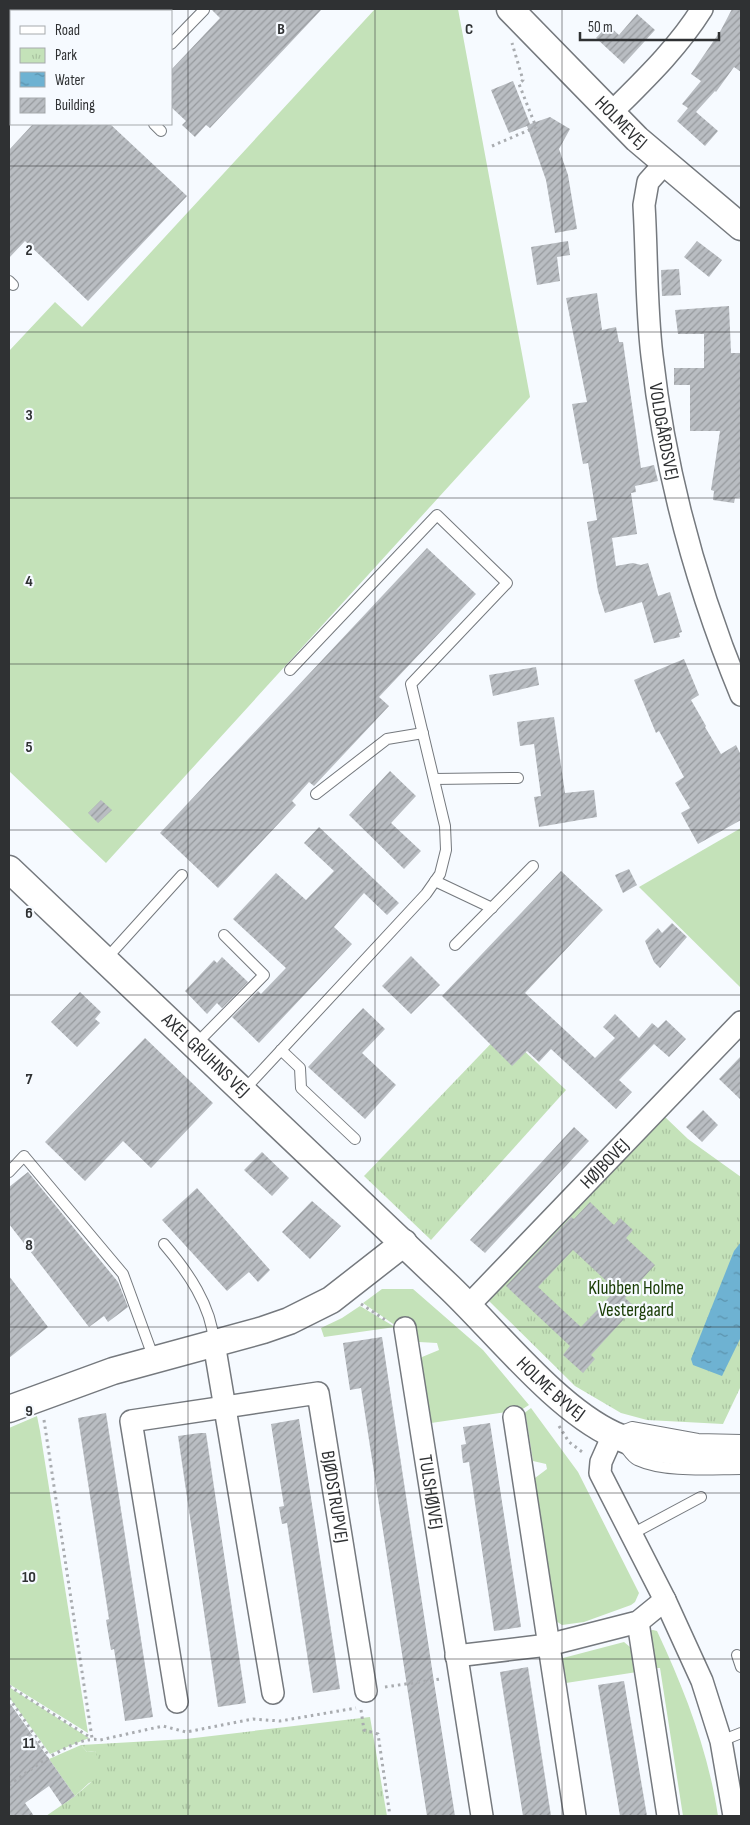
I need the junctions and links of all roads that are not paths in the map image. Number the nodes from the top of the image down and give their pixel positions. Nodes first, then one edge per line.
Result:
1 (510, 9) edge
2 (702, 9) edge
3 (204, 10) dead end
4 (172, 43) edge
5 (610, 114) junction
6 (664, 164) junction
7 (741, 227) edge
8 (290, 670) dead end
9 (741, 695) edge
10 (423, 733) junction
11 (518, 778) dead end
12 (434, 779) junction
13 (316, 794) dead end
14 (533, 866) dead end
15 (9, 869) edge
16 (182, 875) dead end
17 (435, 881) junction
18 (492, 908) junction
19 (224, 935) dead end
20 (455, 945) dead end
21 (105, 960) junction
22 (741, 1022) edge
23 (195, 1044) junction
24 (281, 1050) junction
25 (243, 1090) junction
26 (354, 1139) dead end
27 (9, 1172) edge
28 (404, 1243) junction
29 (164, 1244) dead end
30 (468, 1305) junction
31 (405, 1328) road end
32 (214, 1343) junction
33 (154, 1360) junction
34 (226, 1406) junction
35 (9, 1409) edge
36 (514, 1416) dead end
37 (614, 1435) junction
38 (741, 1440) edge
39 (741, 1453) edge
40 (741, 1469) edge
41 (701, 1498) dead end
42 (630, 1535) junction
43 (665, 1600) junction
44 (638, 1622) junction
45 (548, 1645) junction
46 (737, 1656) dead end
47 (457, 1666) junction
48 (741, 1667) edge
49 (376, 1689) road end
50 (272, 1693) dead end
51 (177, 1702) dead end
52 (741, 1733) edge
53 (721, 1741) junction
54 (482, 1816) edge
55 (575, 1816) edge
56 (668, 1816) edge
57 (734, 1816) edge

1 - 5 street, HOLMEVEJ
2 - 5 street
3 - 4 lane
5 - 6 street, HOLMEVEJ
6 - 7 street, HOLMEVEJ
6 - 9 street, VOLDGÅRDSVEJ
8 - 10 lane
10 - 12 lane
10 - 13 lane
11 - 12 lane
12 - 17 lane
14 - 18 lane
15 - 21 street, AXEL GRUHNS VEJ
16 - 21 lane
17 - 18 lane
17 - 24 lane
18 - 20 lane
19 - 23 lane
21 - 23 street, AXEL GRUHNS VEJ
22 - 30 street, HØJBOVEJ
23 - 25 street, AXEL GRUHNS VEJ
24 - 25 lane
24 - 26 lane
25 - 28 street, AXEL GRUHNS VEJ
27 - 33 lane
28 - 30 street, HOLME BYVEJ
28 - 32 street
29 - 32 lane
30 - 37 street, HOLME BYVEJ
31 - 47 street, TULSHØJVEJ
32 - 33 street
32 - 34 street
33 - 35 street
34 - 49 street, BJØDSTRUPVEJ
34 - 50 street
34 - 51 street, BJØDSTRUPVEJ
36 - 45 street
37 - 38 lane
37 - 39 street, HOLME BYVEJ
37 - 40 lane
37 - 42 street
41 - 42 lane
42 - 43 street
43 - 44 street
43 - 53 street
44 - 45 street
44 - 56 street
45 - 47 street
45 - 55 street
46 - 48 lane
47 - 54 street, TULSHØJVEJ
52 - 53 lane
53 - 57 street

